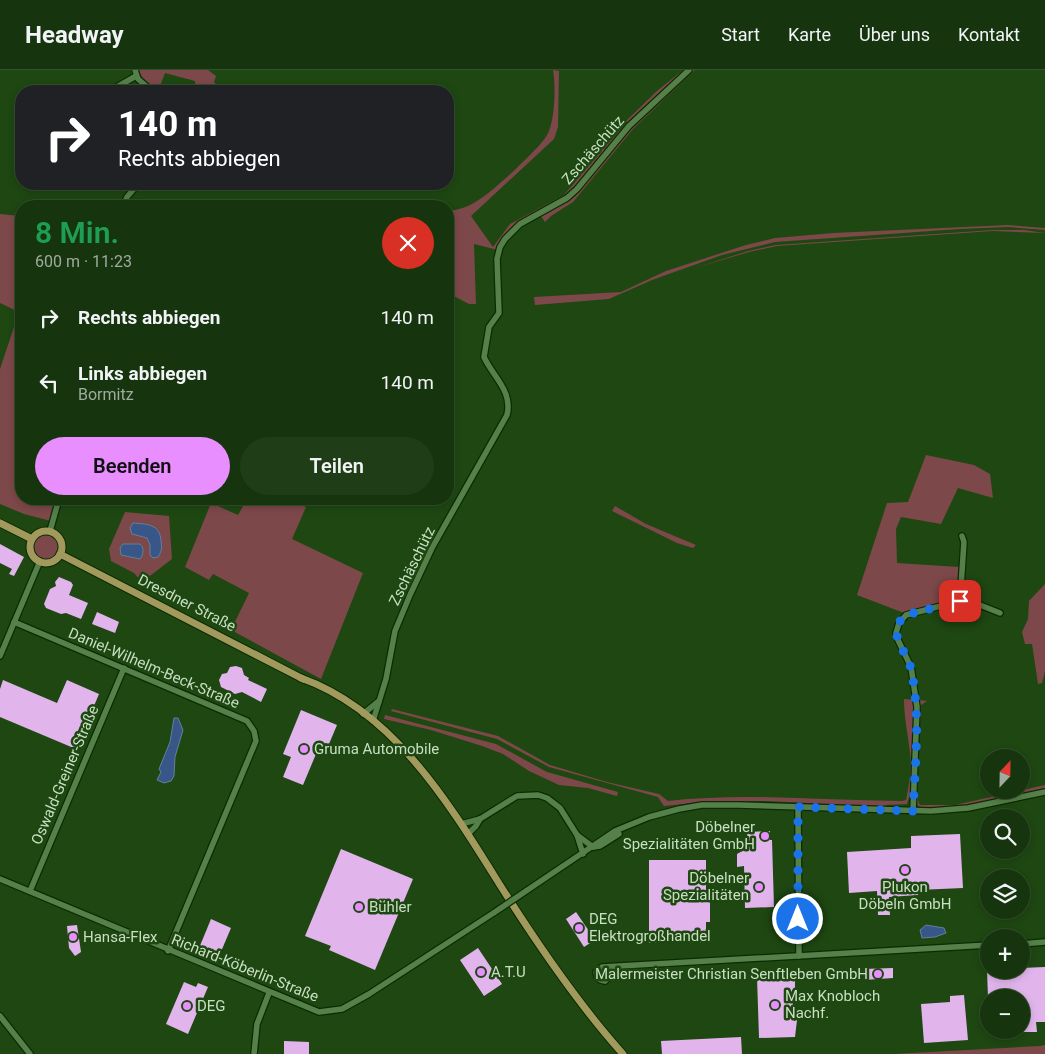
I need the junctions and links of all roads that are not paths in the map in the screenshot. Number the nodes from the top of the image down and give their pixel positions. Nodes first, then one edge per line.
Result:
1 (689, 70) edge
2 (136, 73) edge
3 (119, 85) edge
4 (144, 85) edge
5 (57, 505) edge
6 (0, 523) edge
7 (50, 531) junction
8 (962, 536) dead end
9 (32, 539) junction
10 (60, 554) junction
11 (40, 561) junction
12 (960, 601) junction
13 (1000, 613) dead end
14 (14, 622) junction
15 (0, 656) edge
16 (124, 668) junction
17 (378, 702) junction
18 (363, 714) junction
19 (373, 721) junction
20 (1045, 792) edge
21 (798, 807) junction
22 (913, 811) junction
23 (480, 819) junction
24 (461, 824) junction
25 (468, 834) junction
26 (577, 835) junction
27 (594, 847) junction
28 (583, 854) junction
29 (0, 879) edge
30 (30, 892) junction
31 (1045, 942) edge
32 (1030, 943) edge
33 (980, 946) edge
34 (168, 951) junction
35 (799, 956) junction
36 (619, 966) dead end
37 (269, 993) junction
38 (0, 1016) edge
39 (30, 1054) edge
40 (254, 1054) edge
41 (623, 1054) edge

1 - 17 street, Zschäschütz
2 - 3 street
2 - 4 street
5 - 7 street
6 - 9 main road
7 - 9 main road
7 - 10 main road
8 - 12 street
9 - 11 main road
10 - 11 main road
10 - 18 main road, Dresdner Straße
11 - 14 street
12 - 13 street
12 - 22 street
14 - 15 street
14 - 16 street, Daniel-Wilhelm-Beck-Straße
16 - 30 street, Oswald-Greiner-Straße
16 - 34 street, Daniel-Wilhelm-Beck-Straße
17 - 18 street
17 - 19 street, Zschäschütz
18 - 19 main road, Dresdner Straße
19 - 24 main road, Dresdner Straße
20 - 22 street, Richard-Köberlin-Straße
21 - 22 street, Richard-Köberlin-Straße
21 - 27 street, Richard-Köberlin-Straße
21 - 35 street
23 - 24 street
23 - 25 street
23 - 26 street
24 - 25 main road, Dresdner Straße
25 - 41 main road, Dresdner Straße
26 - 27 street
26 - 28 street
27 - 28 street, Richard-Köberlin-Straße
28 - 37 street, Richard-Köberlin-Straße, bridge
29 - 30 street, Richard-Köberlin-Straße
30 - 34 street, Richard-Köberlin-Straße
31 - 32 street
33 - 35 street
34 - 37 street, Richard-Köberlin-Straße
35 - 36 street
37 - 40 street
38 - 39 street

